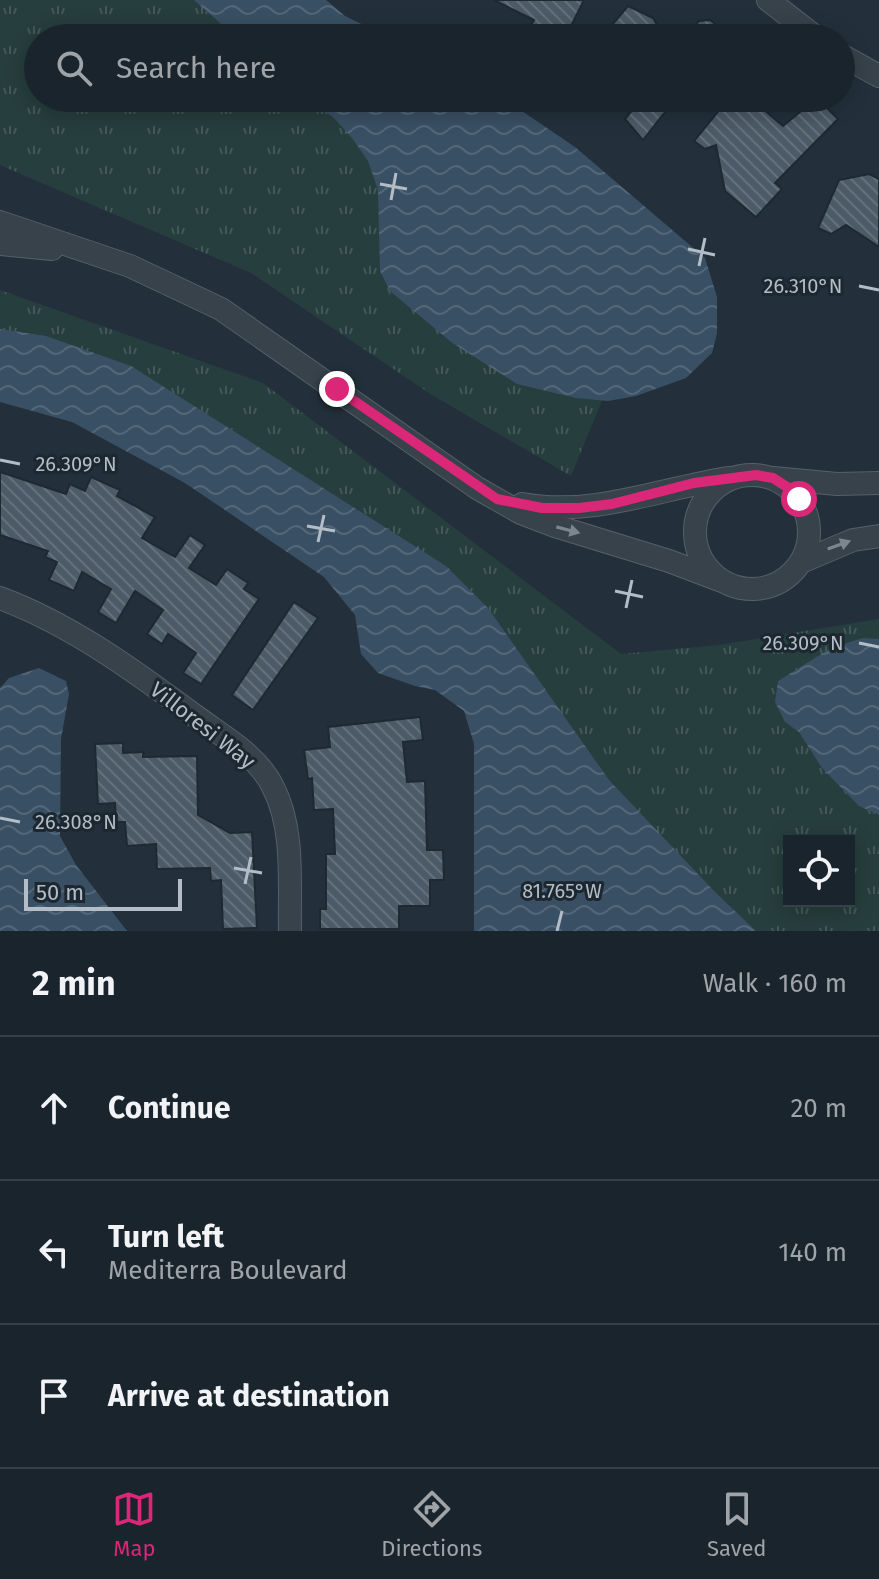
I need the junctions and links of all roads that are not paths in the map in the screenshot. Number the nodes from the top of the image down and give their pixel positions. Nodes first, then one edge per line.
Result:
1 (768, 0) edge
2 (799, 24) edge
3 (855, 63) edge
4 (879, 76) edge
5 (0, 222) edge
6 (0, 244) edge
7 (89, 253) junction
8 (740, 476) junction
9 (773, 478) junction
10 (879, 483) edge
11 (497, 499) junction
12 (879, 536) edge
13 (801, 562) junction
14 (722, 581) junction
15 (0, 598) edge
16 (290, 931) edge

1 - 2 street
3 - 4 street
5 - 7 street
6 - 7 street
7 - 11 street
8 - 9 street
8 - 11 street
8 - 14 street
9 - 10 street
9 - 13 street
11 -> 14 street
13 -> 12 street
13 - 14 street
15 - 16 street, Villoresi Way

